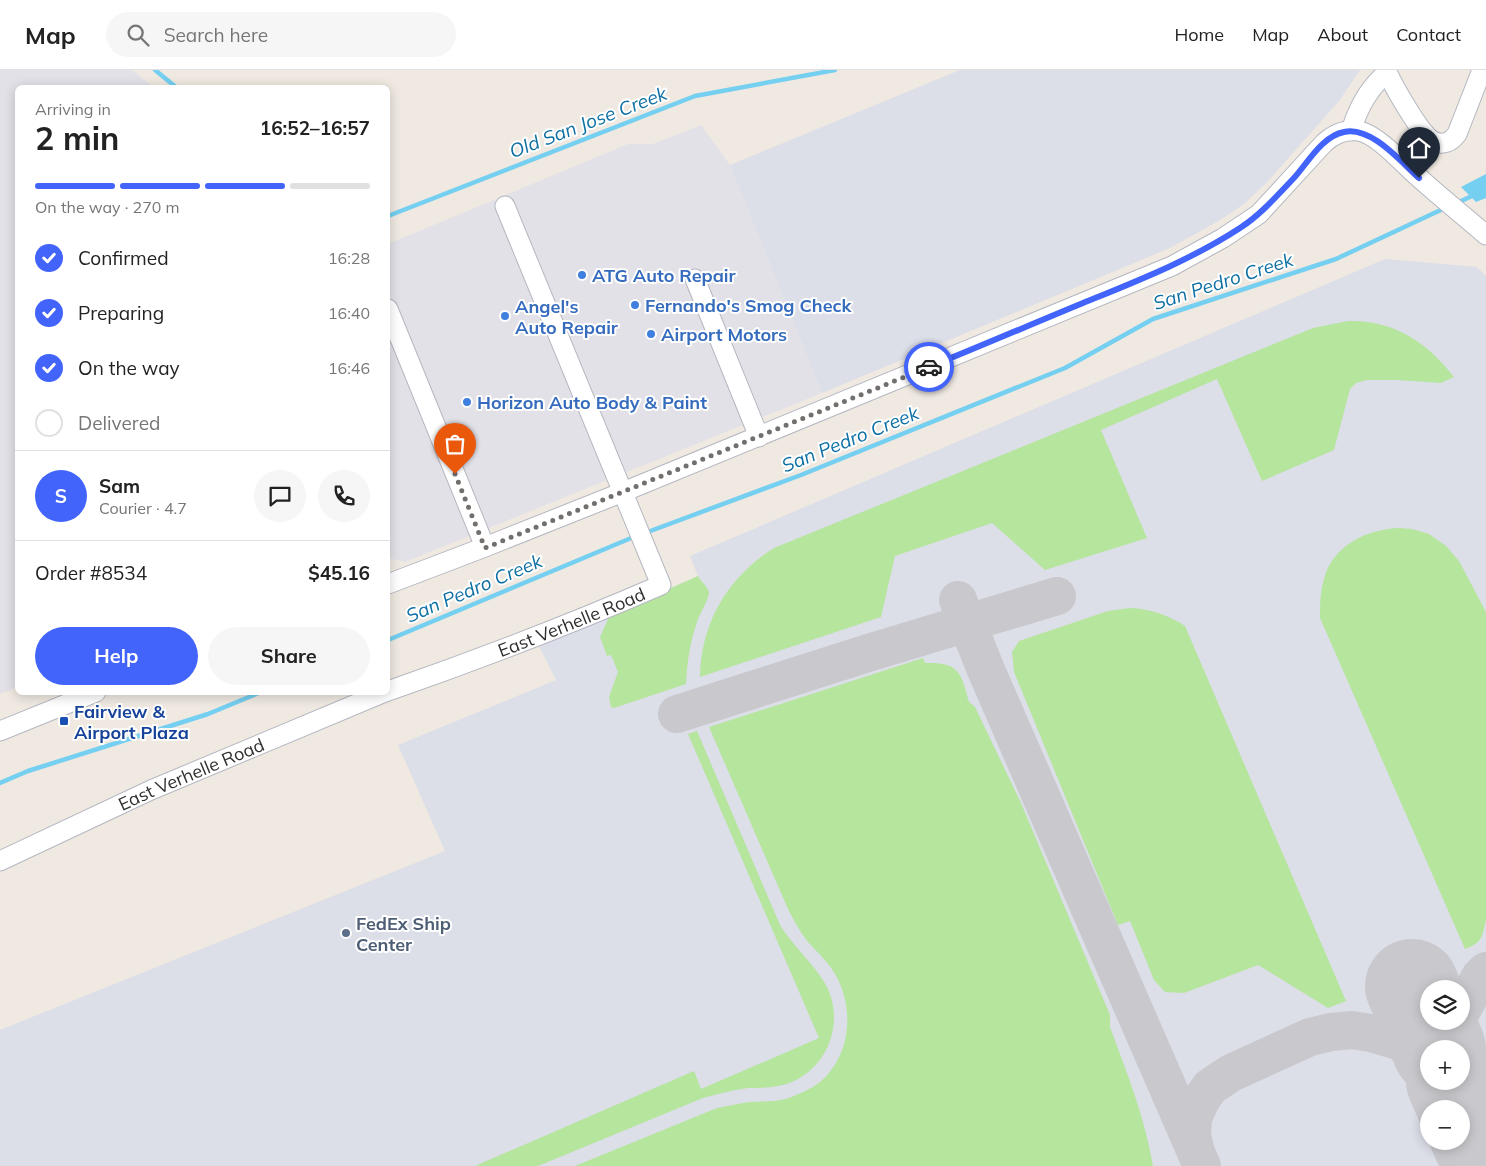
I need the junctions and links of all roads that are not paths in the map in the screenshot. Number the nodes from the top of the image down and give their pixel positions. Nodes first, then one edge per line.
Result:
1 (1482, 70) edge
2 (1386, 72) edge
3 (1351, 131) junction
4 (505, 206) dead end
5 (1486, 235) edge
6 (695, 279) dead end
7 (390, 314) edge
8 (759, 437) junction
9 (623, 492) junction
10 (485, 548) junction
11 (390, 583) edge
12 (390, 691) edge
13 (89, 695) edge
14 (379, 695) edge
15 (0, 731) edge
16 (0, 861) edge

1 - 2 street
2 - 3 street
3 - 5 street
3 - 8 street
4 - 9 street, East Verhelle Road
6 - 8 street
7 - 10 street
8 - 9 street
9 - 10 street
9 - 12 street, East Verhelle Road
10 - 11 street
13 - 15 street
14 - 16 street, East Verhelle Road

